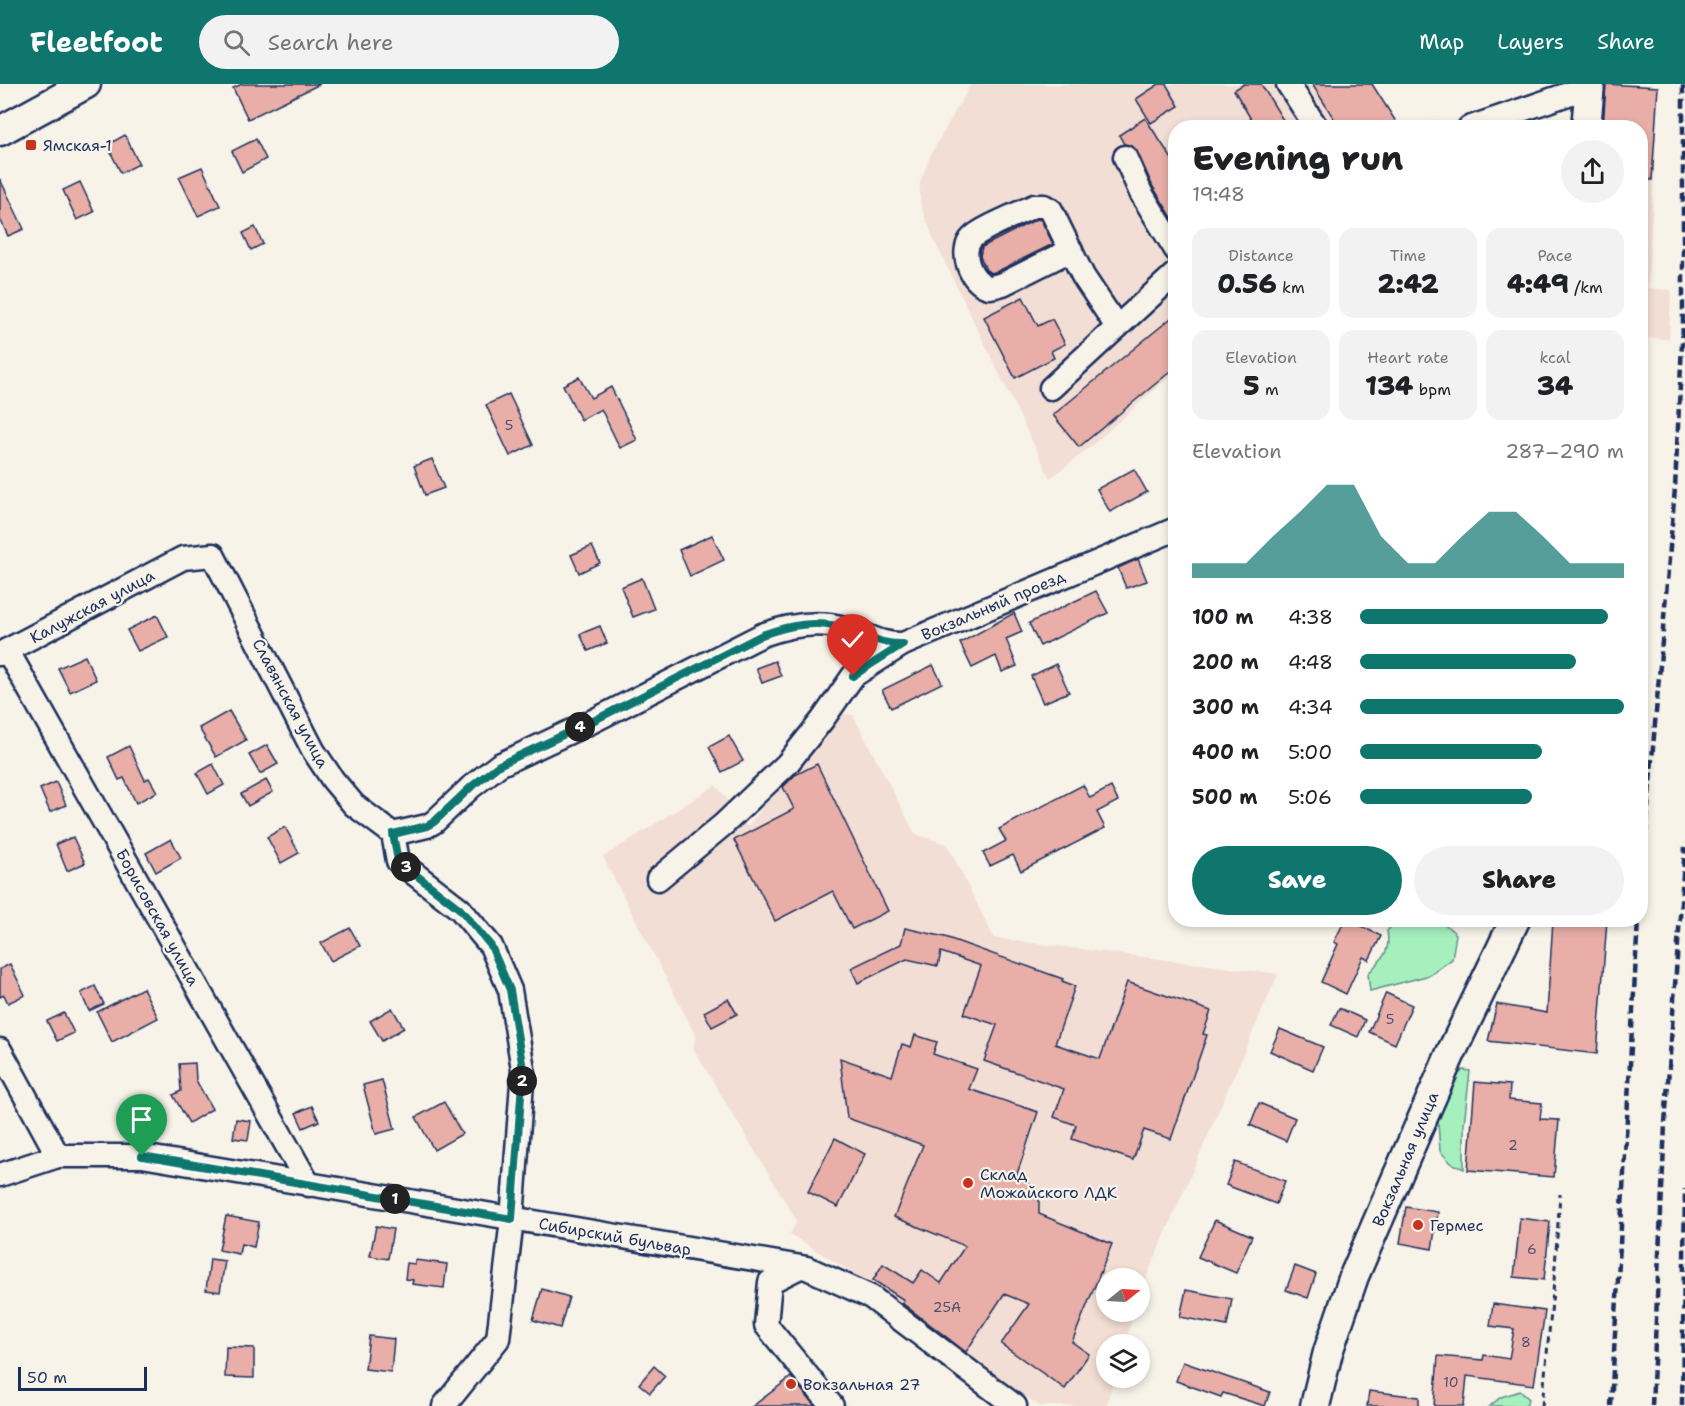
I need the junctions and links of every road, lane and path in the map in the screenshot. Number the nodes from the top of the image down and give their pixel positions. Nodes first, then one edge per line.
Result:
1 (86, 84) edge
2 (1288, 84) edge
3 (1589, 88) edge
4 (1312, 120) edge
5 (1492, 120) edge
6 (1587, 120) edge
7 (0, 131) edge
8 (1125, 157) dead end
9 (1168, 237) edge
10 (1071, 250) junction
11 (1168, 280) edge
12 (1117, 327) junction
13 (1051, 388) dead end
14 (1168, 532) edge
15 (183, 558) joint
16 (903, 644) junction
17 (4, 652) edge
18 (393, 834) junction
19 (658, 879) dead end
20 (1512, 927) edge
21 (0, 1050) edge
22 (58, 1156) junction
23 (0, 1175) edge
24 (309, 1185) junction
25 (1560, 1194) dead end
26 (512, 1219) junction
27 (800, 1267) junction
28 (444, 1406) edge
29 (832, 1406) edge
30 (1015, 1406) edge
31 (1315, 1406) edge
32 (1542, 1406) edge

1 - 7 main road
2 - 4 street
3 - 5 street
3 - 6 main road
8 - 9 street
10 - 10 street
10 - 12 street
11 - 12 street
12 - 13 street
14 - 16 street, Вокзальный проезд
15 - 17 street, Калужская улица
15 - 18 street, Славянская улица
16 - 18 street, Вокзальный проезд
16 - 19 street
17 - 24 street, Борисовская улица
18 - 26 street
20 - 31 main road, Вокзальная улица
21 - 22 street
22 - 23 street, Сибирский бульвар
22 - 24 street, Сибирский бульвар
24 - 26 street, Сибирский бульвар
25 - 32 path
26 - 27 street, Сибирский бульвар
26 - 28 street
27 - 29 street
27 - 30 street, Сибирский бульвар

